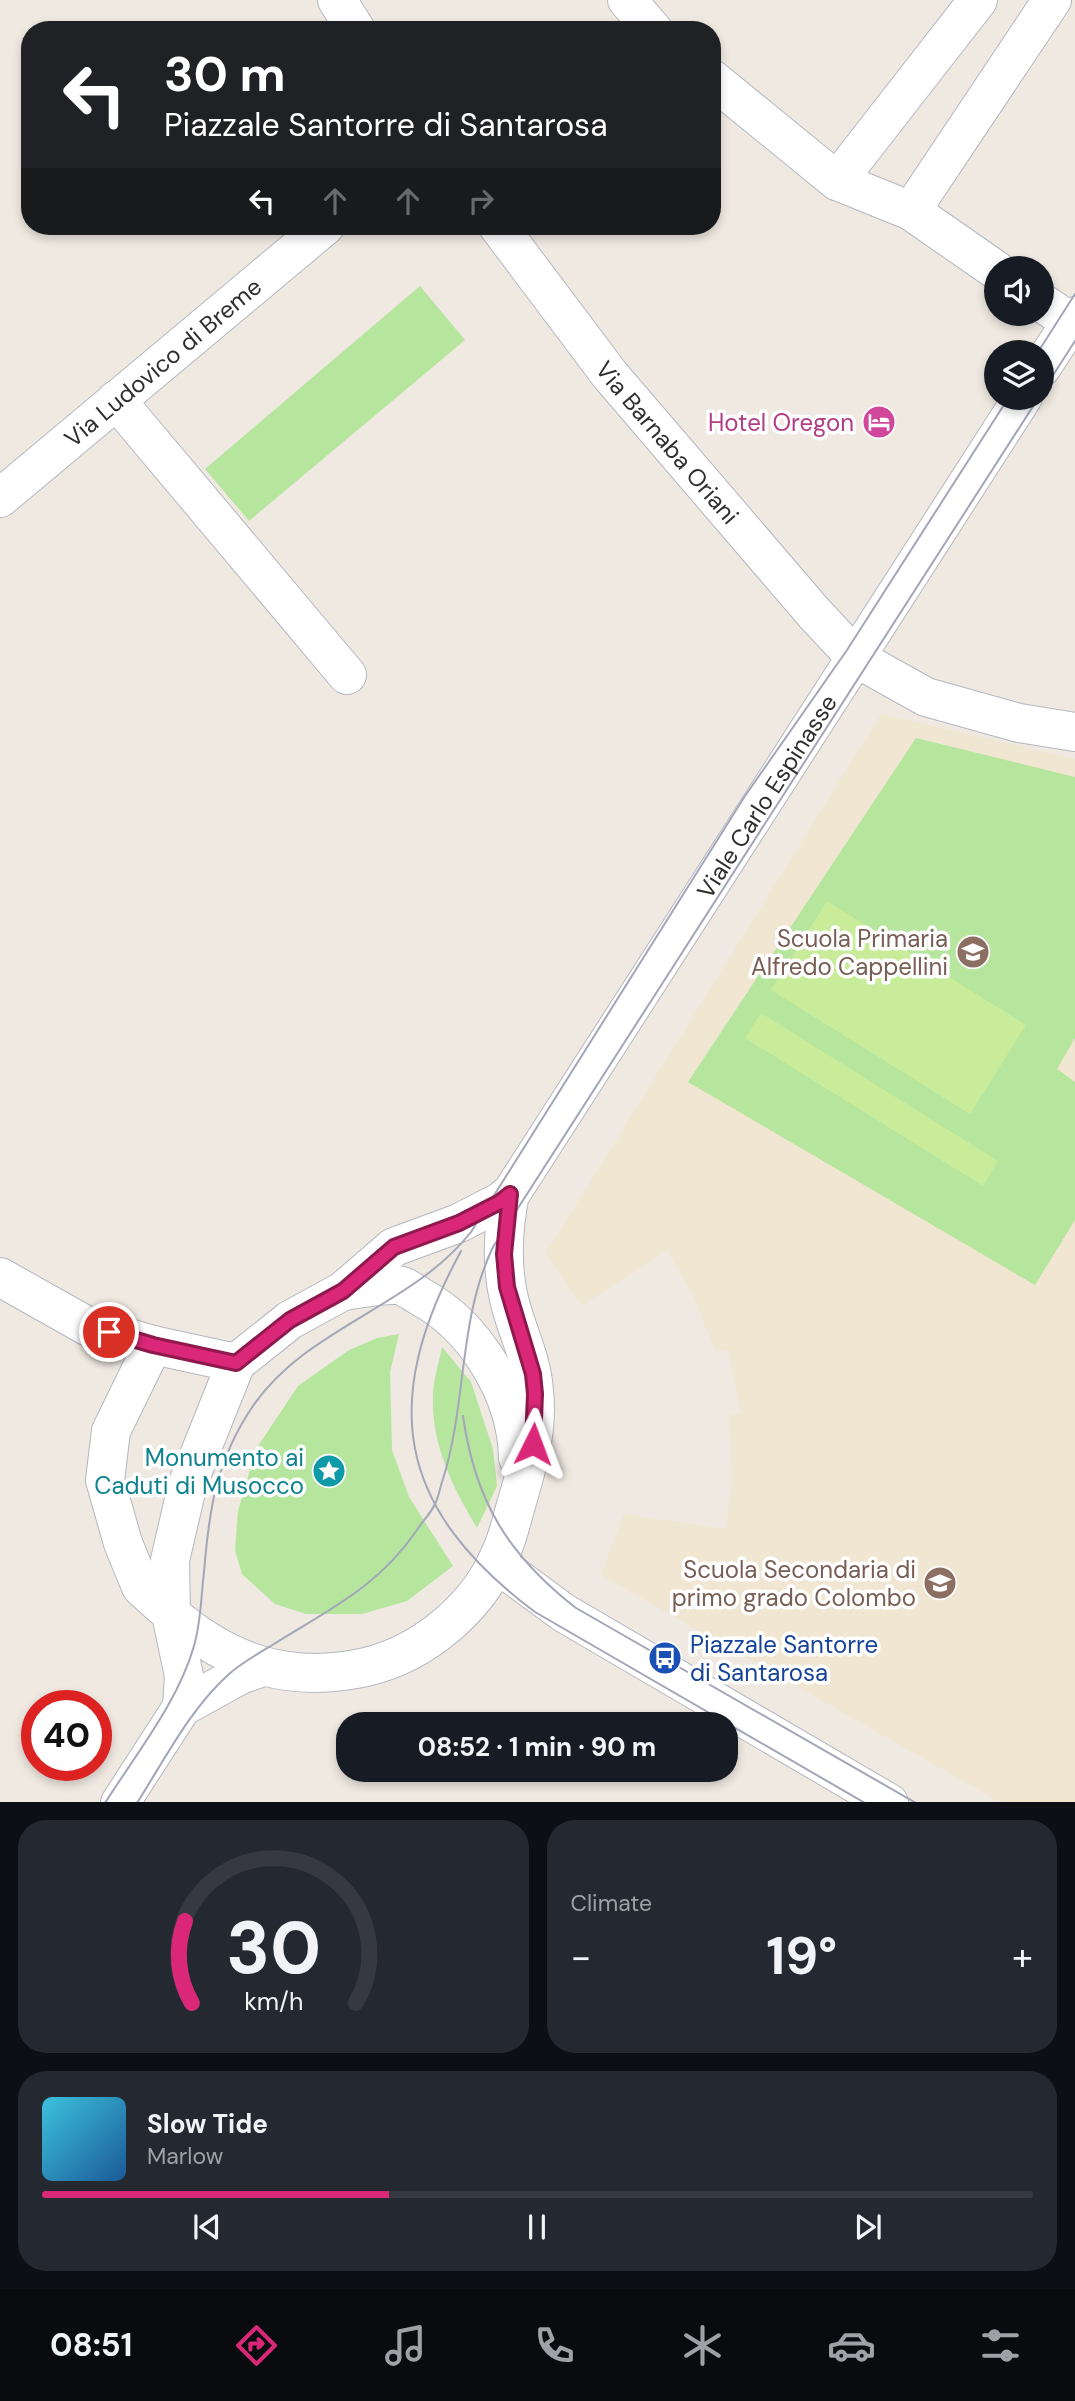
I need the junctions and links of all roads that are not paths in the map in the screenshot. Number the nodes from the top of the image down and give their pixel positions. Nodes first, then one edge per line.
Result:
1 (337, 0) edge
2 (978, 0) edge
3 (1052, 0) edge
4 (350, 21) edge
5 (721, 86) edge
6 (837, 181) junction
7 (911, 211) junction
8 (314, 235) edge
9 (505, 235) edge
10 (984, 262) edge
11 (1062, 313) edge
12 (1052, 340) edge
13 (116, 400) junction
14 (1014, 410) edge
15 (0, 498) edge
16 (851, 654) junction
17 (347, 675) dead end
18 (1075, 732) edge
19 (510, 1194) junction
20 (0, 1277) edge
21 (343, 1291) junction
22 (153, 1345) junction
23 (236, 1363) junction
24 (516, 1505) junction
25 (496, 1563) junction
26 (171, 1614) junction
27 (263, 1667) junction
28 (182, 1707) junction
29 (120, 1802) edge
30 (889, 1802) edge

1 - 4 street
2 - 6 street
3 - 7 street
5 - 6 street
6 - 7 street
7 - 10 street
8 - 13 street, Via Ludovico di Breme
9 - 16 street, Via Barnaba Oriani
11 - 12 street
13 - 15 street, Via Ludovico di Breme
13 - 17 street
14 - 16 street, Viale Carlo Espinasse
16 - 18 street
16 - 19 street, Viale Carlo Espinasse
19 - 21 street
19 - 24 street
20 - 22 street
21 - 23 street
21 - 24 street
22 - 23 street
22 - 26 street
23 - 26 street
24 - 25 street
25 - 27 street
25 - 30 street
26 - 27 street
26 - 28 street
27 - 28 street
28 - 29 street

